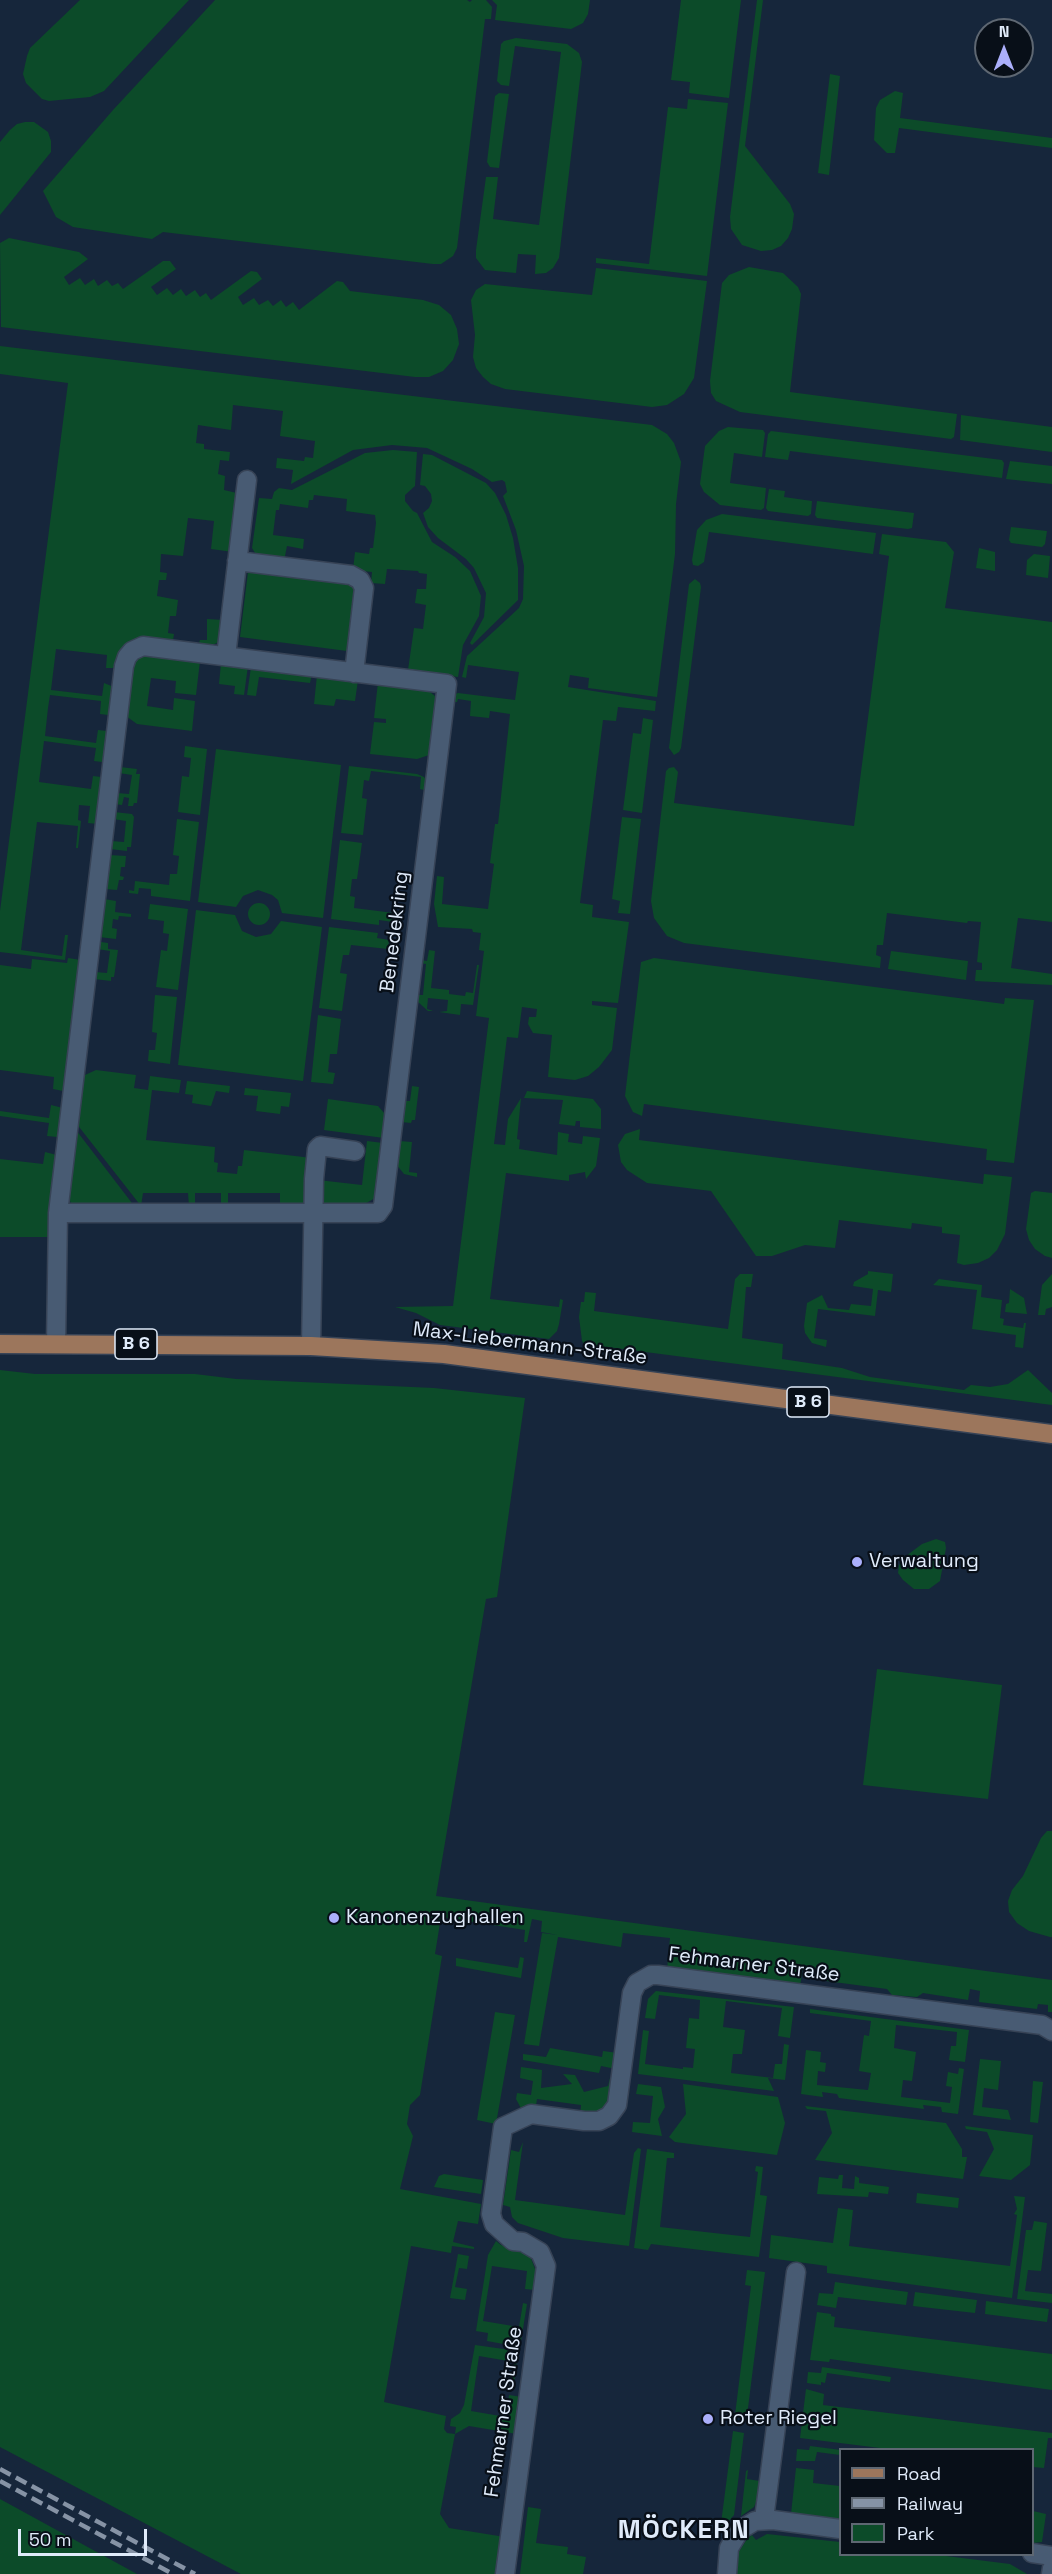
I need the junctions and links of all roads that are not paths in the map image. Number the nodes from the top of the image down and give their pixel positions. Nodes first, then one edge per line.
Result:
1 (247, 480) dead end
2 (237, 561) junction
3 (226, 656) junction
4 (354, 672) junction
5 (355, 1150) dead end
6 (58, 1213) junction
7 (314, 1213) junction
8 (0, 1344) edge
9 (56, 1344) junction
10 (311, 1346) junction
11 (1052, 1434) edge
12 (1052, 2031) edge
13 (796, 2272) dead end
14 (764, 2519) junction
15 (839, 2529) edge
16 (1034, 2553) edge
17 (1052, 2556) edge
18 (1052, 2568) edge
19 (505, 2574) edge
20 (727, 2574) edge
21 (1051, 2574) edge

1 - 2 street
2 - 3 street
2 - 4 street
3 - 4 street, Benedekring
3 - 6 street, Benedekring
4 - 7 street, Benedekring
5 - 7 street
6 - 7 street, Benedekring
6 - 9 street, Benedekring
7 - 10 street
8 - 9 main road, Max-Liebermann-Straße / B 6
9 - 10 main road, Max-Liebermann-Straße / B 6
10 - 11 main road, Max-Liebermann-Straße / B 6
12 - 19 street, Fehmarner Straße
13 - 14 street
14 - 15 street
14 - 20 street
16 - 17 street
18 - 21 street

